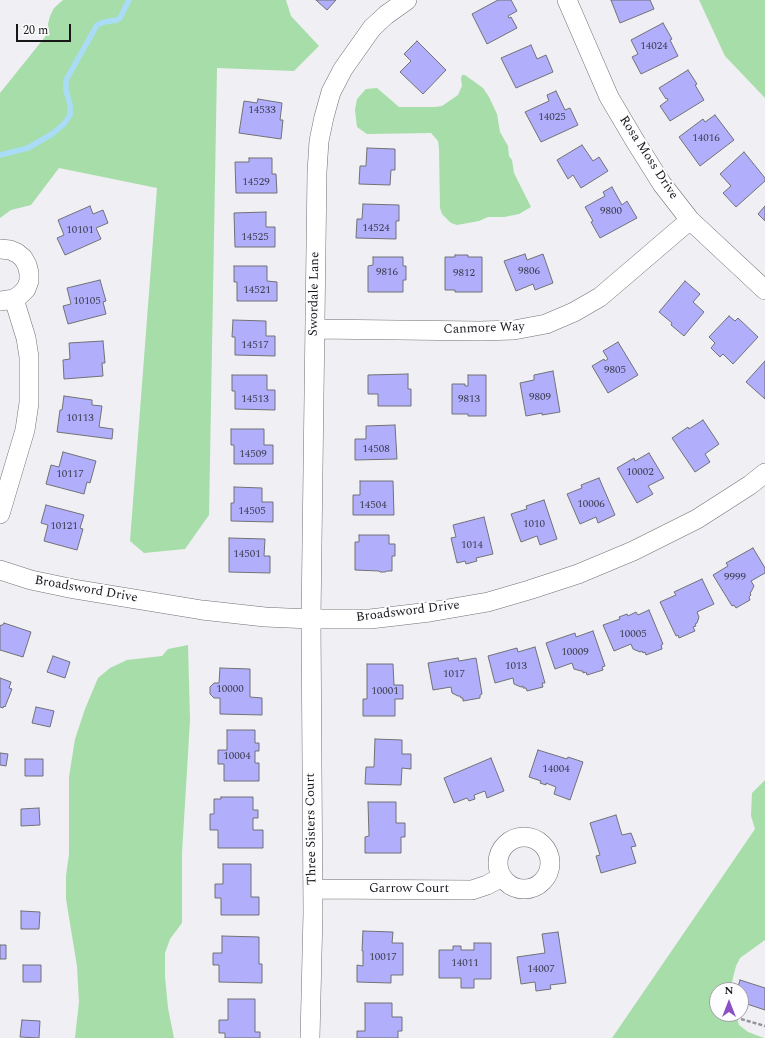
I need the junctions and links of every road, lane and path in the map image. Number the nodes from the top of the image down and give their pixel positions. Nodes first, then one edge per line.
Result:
1 (407, 0) edge
2 (567, 0) edge
3 (690, 220) junction
4 (0, 249) edge
5 (765, 290) edge
6 (7, 300) edge
7 (315, 329) junction
8 (765, 473) edge
9 (0, 514) edge
10 (0, 570) edge
11 (311, 619) junction
12 (502, 877) dead end
13 (313, 889) junction
14 (749, 1021) edge
15 (765, 1026) edge
16 (310, 1038) edge

1 - 7 street, Swordale Lane
2 - 3 street, Rosa Moss Drive
3 - 5 street, Rosa Moss Drive
3 - 7 street, Canmore Way
4 - 6 street
6 - 9 street
7 - 11 street, Swordale Lane
8 - 11 street, Broadsword Drive
10 - 11 street, Broadsword Drive
11 - 13 street, Three Sisters Court
12 - 13 street, Garrow Court
13 - 16 street, Three Sisters Court
14 - 15 path

